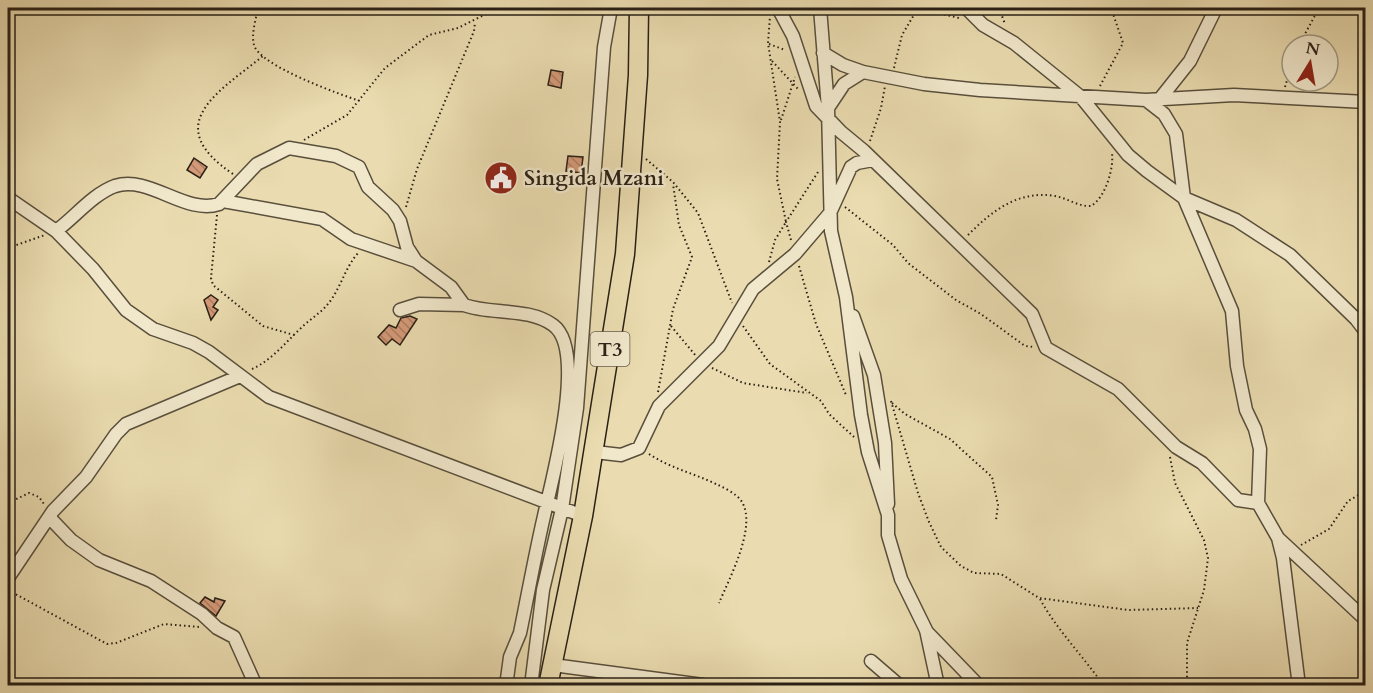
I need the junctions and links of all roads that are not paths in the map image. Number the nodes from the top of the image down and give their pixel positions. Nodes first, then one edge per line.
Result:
1 (611, 8) edge
2 (639, 8) edge
3 (820, 8) edge
4 (966, 8) edge
5 (1216, 8) edge
6 (774, 10) edge
7 (823, 53) junction
8 (863, 72) junction
9 (1082, 97) junction
10 (1153, 100) junction
11 (1365, 102) edge
12 (827, 113) junction
13 (873, 160) junction
14 (8, 198) edge
15 (1184, 198) junction
16 (221, 202) junction
17 (833, 208) junction
18 (56, 231) junction
19 (416, 261) junction
20 (846, 297) junction
21 (464, 305) junction
22 (400, 310) dead end
23 (1365, 332) edge
24 (240, 376) junction
25 (595, 452) junction
26 (548, 503) junction
27 (1258, 504) junction
28 (562, 509) junction
29 (51, 514) junction
30 (888, 514) junction
31 (583, 516) junction
32 (1278, 538) junction
33 (8, 578) edge
34 (1365, 620) edge
35 (926, 630) junction
36 (872, 661) dead end
37 (553, 665) junction
38 (703, 685) edge
39 (256, 686) edge
40 (506, 686) edge
41 (531, 686) edge
42 (548, 686) edge
43 (900, 686) edge
44 (938, 686) edge
45 (979, 686) edge
46 (1299, 686) edge

1 - 28 street
2 - 25 highway, T3
3 - 7 street
4 - 9 street
5 - 10 street
6 - 12 street
7 - 8 street
7 - 12 street
8 - 9 street
8 - 12 street
9 - 10 street
9 - 15 street
10 - 11 street
10 - 15 street
12 - 13 street
12 - 17 street
13 - 17 street
13 - 27 street
14 - 18 street
15 - 23 street
15 - 27 street
16 - 18 street
16 - 19 street
16 - 19 street
17 - 20 street
17 - 25 street
18 - 24 street
19 - 21 street
20 - 30 street
20 - 30 street
21 - 22 street
21 - 26 street
24 - 26 street
24 - 29 street
25 - 31 highway, T3
26 - 28 street
26 - 40 street
27 - 32 street
28 - 31 street
28 - 41 street
29 - 33 street
29 - 39 street
30 - 35 street
31 - 37 highway, T3
32 - 34 street
32 - 46 street
35 - 44 street
35 - 45 street
36 - 43 street
37 - 38 street
37 - 42 highway, T3

